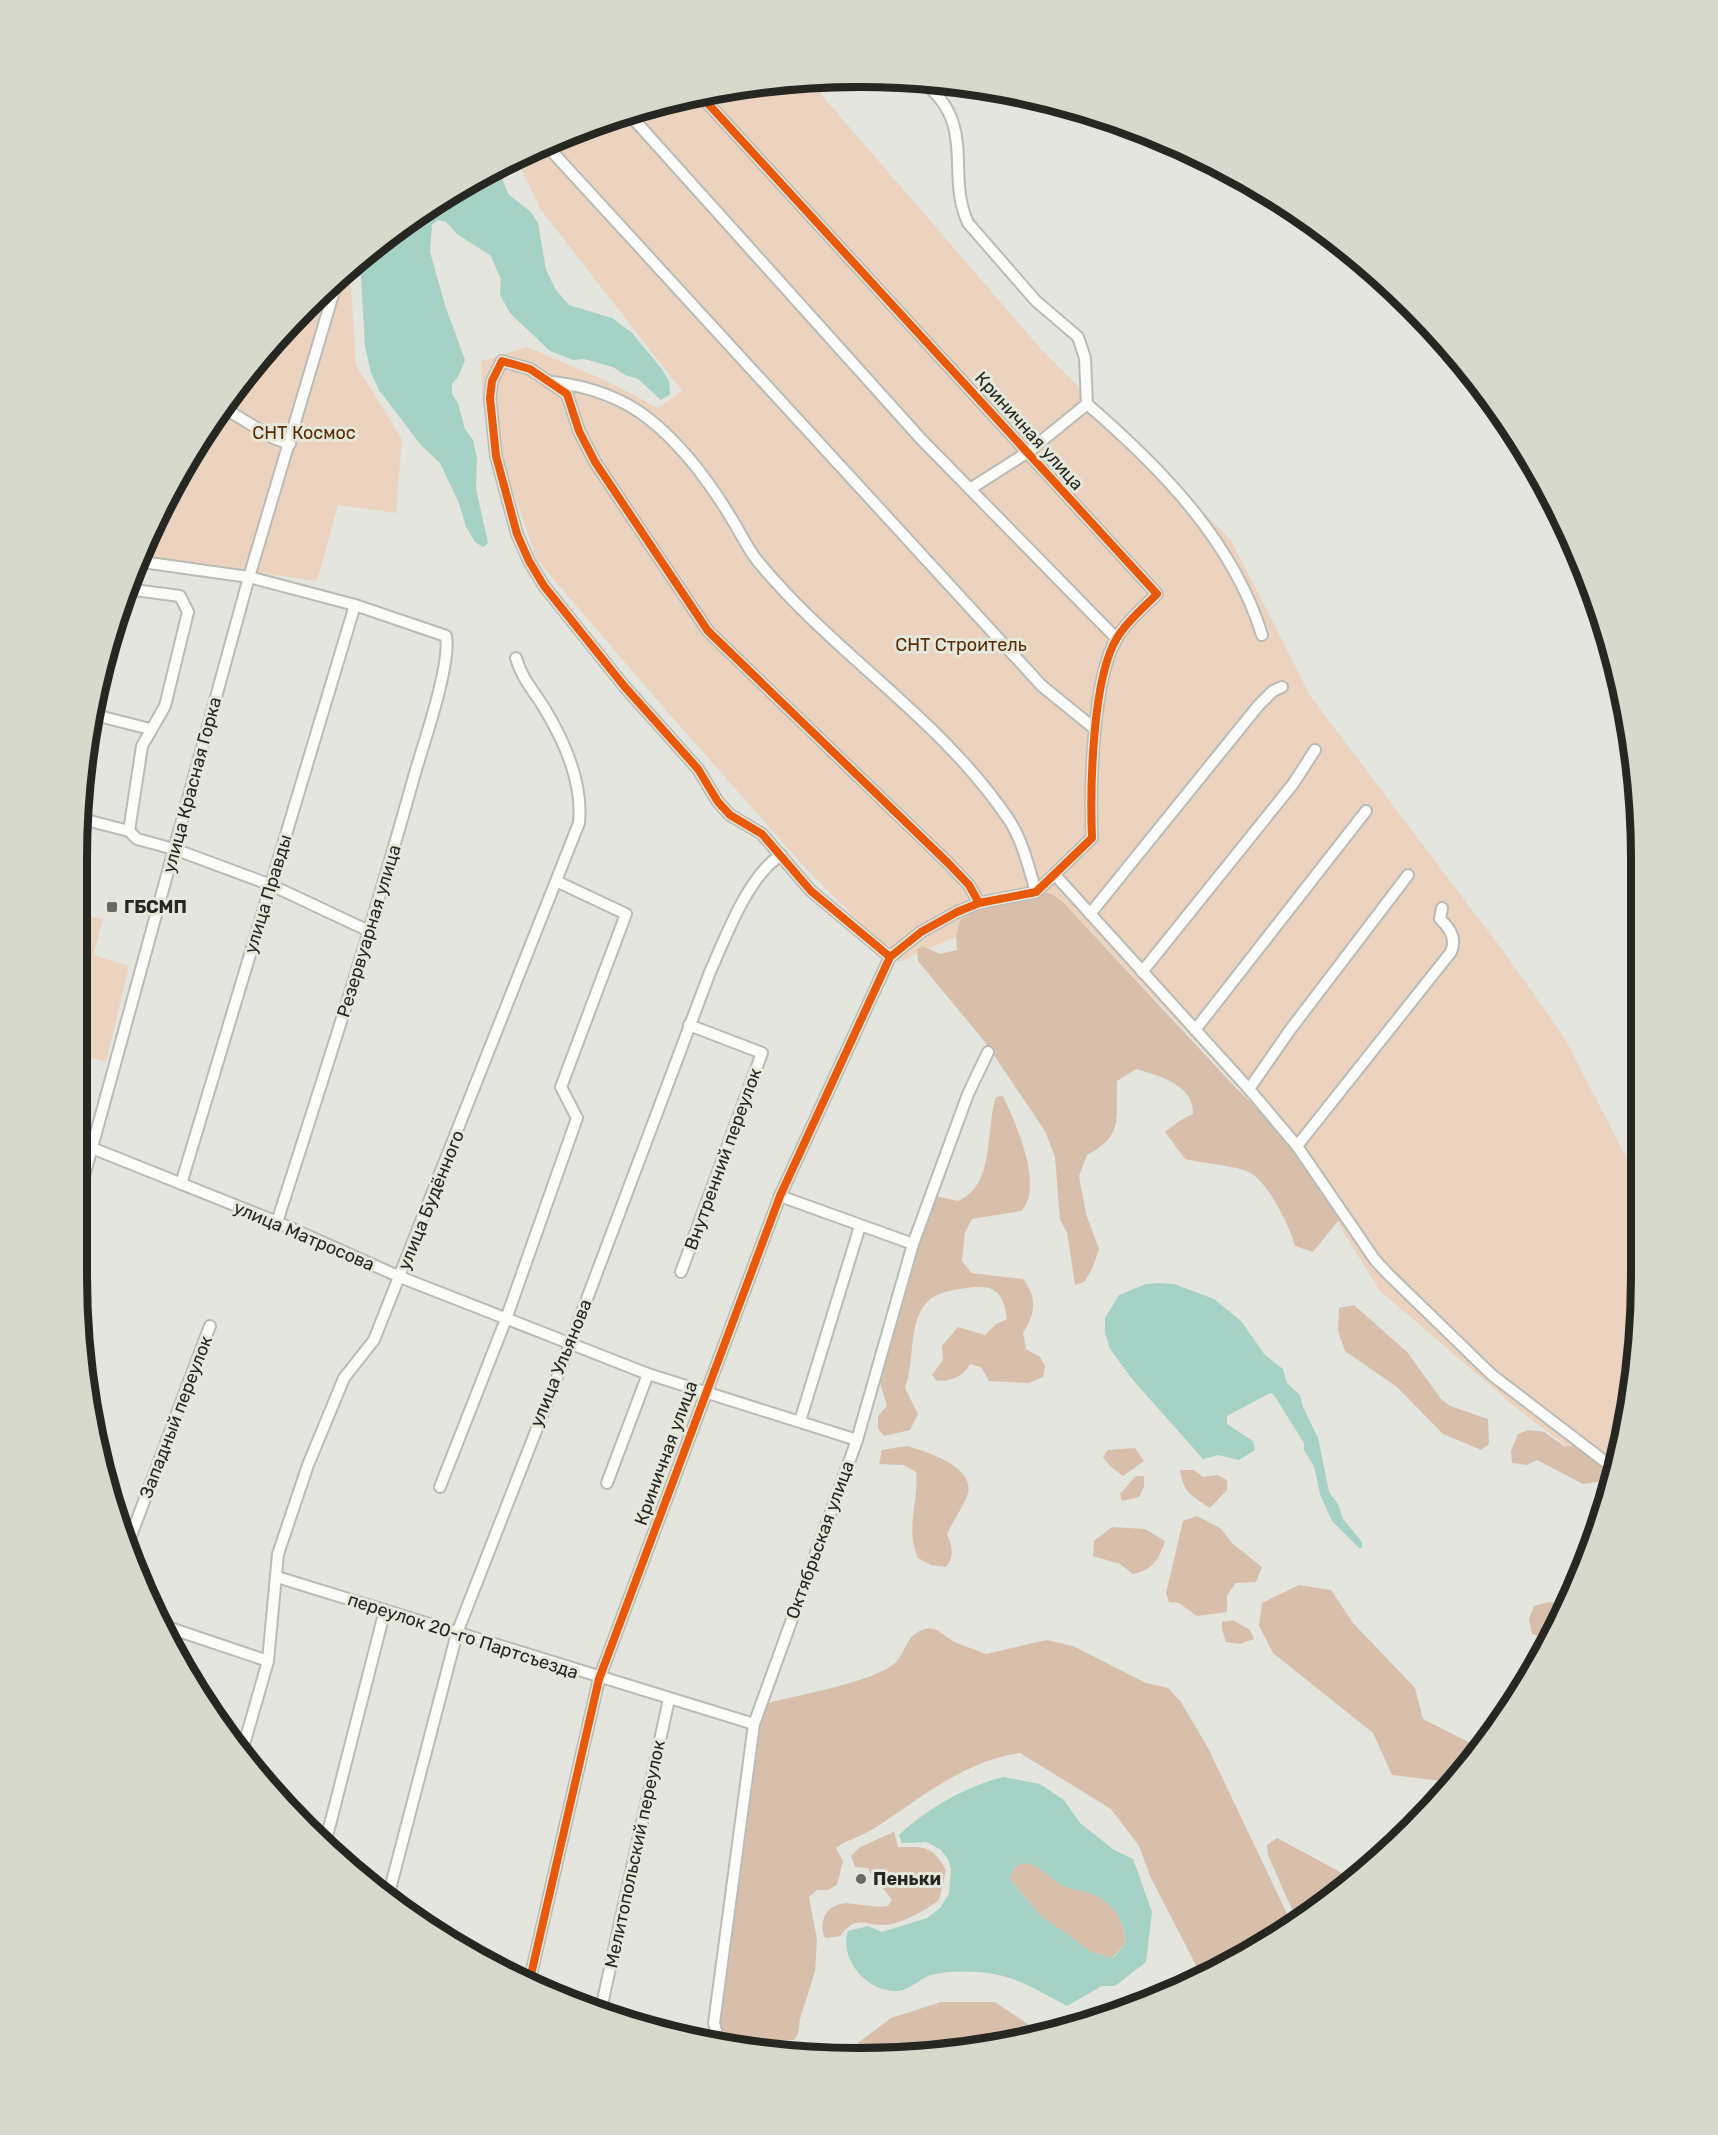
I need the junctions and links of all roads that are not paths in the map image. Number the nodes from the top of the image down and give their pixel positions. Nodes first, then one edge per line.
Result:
1 (935, 92) edge
2 (707, 102) edge
3 (635, 121) edge
4 (552, 151) edge
5 (332, 296) edge
6 (552, 382) junction
7 (1088, 404) junction
8 (230, 412) edge
9 (290, 444) junction
10 (1028, 452) junction
11 (970, 489) junction
12 (147, 563) edge
13 (249, 577) junction
14 (136, 590) edge
15 (355, 604) junction
16 (1262, 635) dead end
17 (1116, 638) junction
18 (516, 658) dead end
19 (1282, 687) dead end
20 (101, 716) edge
21 (150, 729) junction
22 (1095, 729) junction
23 (1315, 750) dead end
24 (1366, 811) dead end
25 (89, 821) edge
26 (129, 831) junction
27 (174, 849) junction
28 (781, 855) junction
29 (1408, 875) dead end
30 (1056, 876) junction
31 (558, 882) junction
32 (271, 885) junction
33 (1036, 892) junction
34 (979, 903) junction
35 (1442, 908) dead end
36 (1090, 915) junction
37 (371, 932) junction
38 (890, 957) junction
39 (1142, 972) junction
40 (689, 1024) junction
41 (1195, 1030) junction
42 (988, 1052) dead end
43 (1249, 1089) junction
44 (1297, 1146) junction
45 (92, 1148) junction
46 (87, 1166) edge
47 (180, 1184) junction
48 (780, 1196) junction
49 (277, 1222) junction
50 (860, 1227) junction
51 (913, 1244) junction
52 (681, 1272) dead end
53 (400, 1277) junction
54 (506, 1319) junction
55 (210, 1326) dead end
56 (570, 1344) junction
57 (648, 1374) junction
58 (705, 1391) junction
59 (800, 1422) junction
60 (857, 1440) junction
61 (1608, 1464) edge
62 (607, 1484) dead end
63 (440, 1487) dead end
64 (132, 1534) edge
65 (277, 1578) junction
66 (385, 1610) junction
67 (173, 1629) edge
68 (457, 1633) junction
69 (268, 1661) junction
70 (599, 1679) junction
71 (669, 1699) junction
72 (754, 1724) junction
73 (245, 1743) edge
74 (327, 1835) edge
75 (389, 1888) edge
76 (531, 1974) edge
77 (603, 2004) edge
78 (717, 2034) edge

1 - 7 street
2 - 10 street, Криничная улица
3 - 11 street
4 - 22 street
5 - 9 street, улица Красная Горка
6 - 28 street
6 - 33 street
6 - 34 street
7 - 10 street
7 - 16 street
8 - 9 street
9 - 13 street, улица Красная Горка
10 - 11 street
10 - 17 street, Криничная улица
11 - 17 street
12 - 13 street
13 - 15 street
13 - 27 street, улица Красная Горка
14 - 21 street
15 - 32 street, улица Правды
15 - 37 street, Резервуарная улица
17 - 22 street, Криничная улица
18 - 31 street, улица Будённого
19 - 36 street
20 - 21 street
21 - 26 street
22 - 30 street, Криничная улица
23 - 39 street
24 - 41 street
25 - 26 street
26 - 27 street
27 - 32 street
27 - 45 street, улица Красная Горка
28 - 38 street
28 - 40 street, улица Ульянова
29 - 43 street
30 - 33 street
30 - 36 street
31 - 53 street, улица Будённого
31 - 54 street
32 - 37 street
32 - 47 street, улица Правды
33 - 34 street
34 - 38 street
35 - 44 street
36 - 39 street
37 - 49 street, Резервуарная улица
38 - 48 street, Криничная улица
39 - 41 street
40 - 52 street, Внутренний переулок
40 - 56 street, улица Ульянова
41 - 43 street
42 - 51 street, Октябрьская улица
43 - 44 street
44 - 61 street
45 - 46 street, улица Красная Горка
45 - 47 street, улица Матросова
47 - 49 street, улица Матросова
48 - 50 street
48 - 58 street, Криничная улица
49 - 53 street, улица Матросова
50 - 51 street
50 - 59 street
51 - 60 street, Октябрьская улица
53 - 54 street, улица Матросова
53 - 65 street, улица Будённого
54 - 56 street, улица Матросова
54 - 63 street
55 - 64 street, Западный переулок
56 - 57 street, улица Матросова
56 - 68 street, улица Ульянова
57 - 58 street, улица Матросова
57 - 62 street
58 - 59 street, улица Матросова
58 - 70 street, Криничная улица
59 - 60 street, улица Матросова
60 - 72 street, Октябрьская улица
65 - 66 street, переулок 20-го Партсъезда
65 - 69 street, улица Будённого
66 - 68 street, переулок 20-го Партсъезда
66 - 74 street
67 - 69 street
68 - 70 street, переулок 20-го Партсъезда
68 - 75 street, улица Ульянова
69 - 73 street, улица Будённого
70 - 71 street, переулок 20-го Партсъезда
70 - 76 street, Криничная улица
71 - 72 street, переулок 20-го Партсъезда
71 - 77 street, Мелитопольский переулок
72 - 78 street, Октябрьская улица

